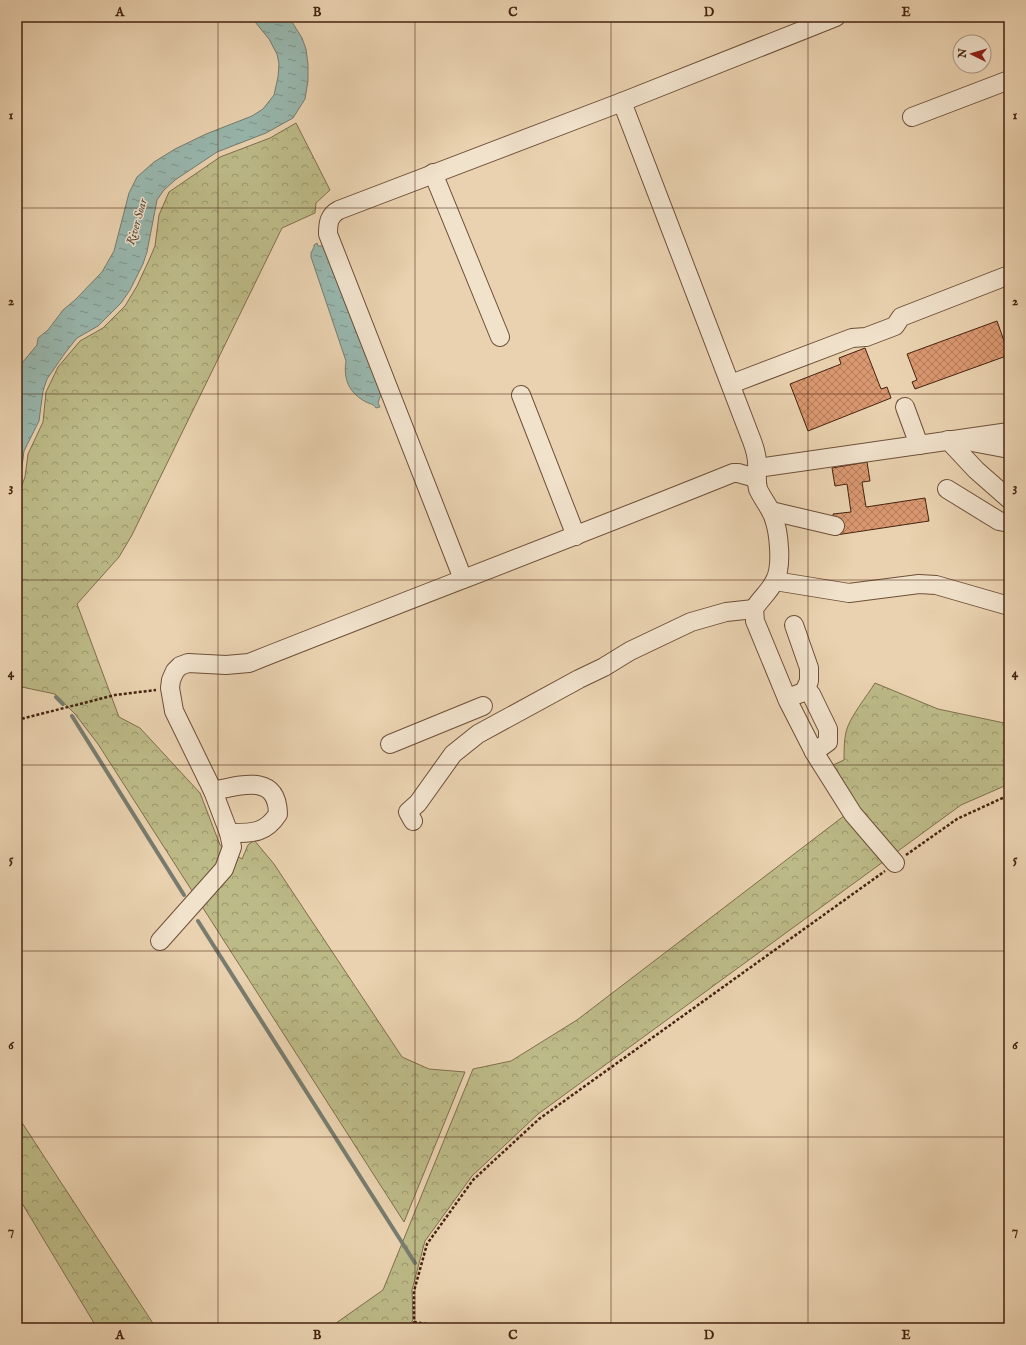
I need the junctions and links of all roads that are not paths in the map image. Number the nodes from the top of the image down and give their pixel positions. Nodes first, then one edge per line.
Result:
1 (836, 17) edge
2 (1009, 80) edge
3 (622, 102) junction
4 (912, 117) dead end
5 (433, 173) junction
6 (1009, 275) edge
7 (500, 337) dead end
8 (731, 384) junction
9 (521, 395) dead end
10 (905, 407) dead end
11 (1009, 432) edge
12 (954, 440) junction
13 (919, 445) junction
14 (1009, 449) edge
15 (757, 473) junction
16 (947, 489) dead end
17 (1009, 499) edge
18 (771, 511) junction
19 (1009, 522) edge
20 (835, 526) dead end
21 (576, 536) junction
22 (463, 579) junction
23 (775, 581) junction
24 (1009, 606) edge
25 (754, 609) junction
26 (794, 625) dead end
27 (804, 692) junction
28 (787, 698) junction
29 (483, 706) dead end
30 (460, 715) junction
31 (472, 739) junction
32 (390, 744) dead end
33 (814, 752) junction
34 (213, 791) junction
35 (413, 821) dead end
36 (229, 833) junction
37 (895, 863) road end
38 (160, 941) dead end

1 - 3 lane
2 - 4 lane
3 - 5 lane
3 - 8 lane
5 - 7 lane
5 - 22 lane
6 - 8 lane
8 - 15 lane
9 - 21 lane
10 - 13 lane
11 - 12 lane
12 - 13 lane
12 - 14 lane
12 - 17 lane
13 - 15 lane
15 - 18 lane
15 - 21 lane
16 - 19 lane
18 - 20 lane
18 - 23 lane
21 - 22 lane
22 - 34 lane
23 - 24 lane
23 - 25 lane
25 - 28 lane
25 - 31 lane
26 - 27 lane
27 - 28 lane
27 - 33 lane
28 - 33 lane
29 - 30 lane
30 - 31 lane
30 - 32 lane
31 - 35 lane
33 - 37 lane
34 - 36 lane
34 - 36 lane
36 - 38 lane

